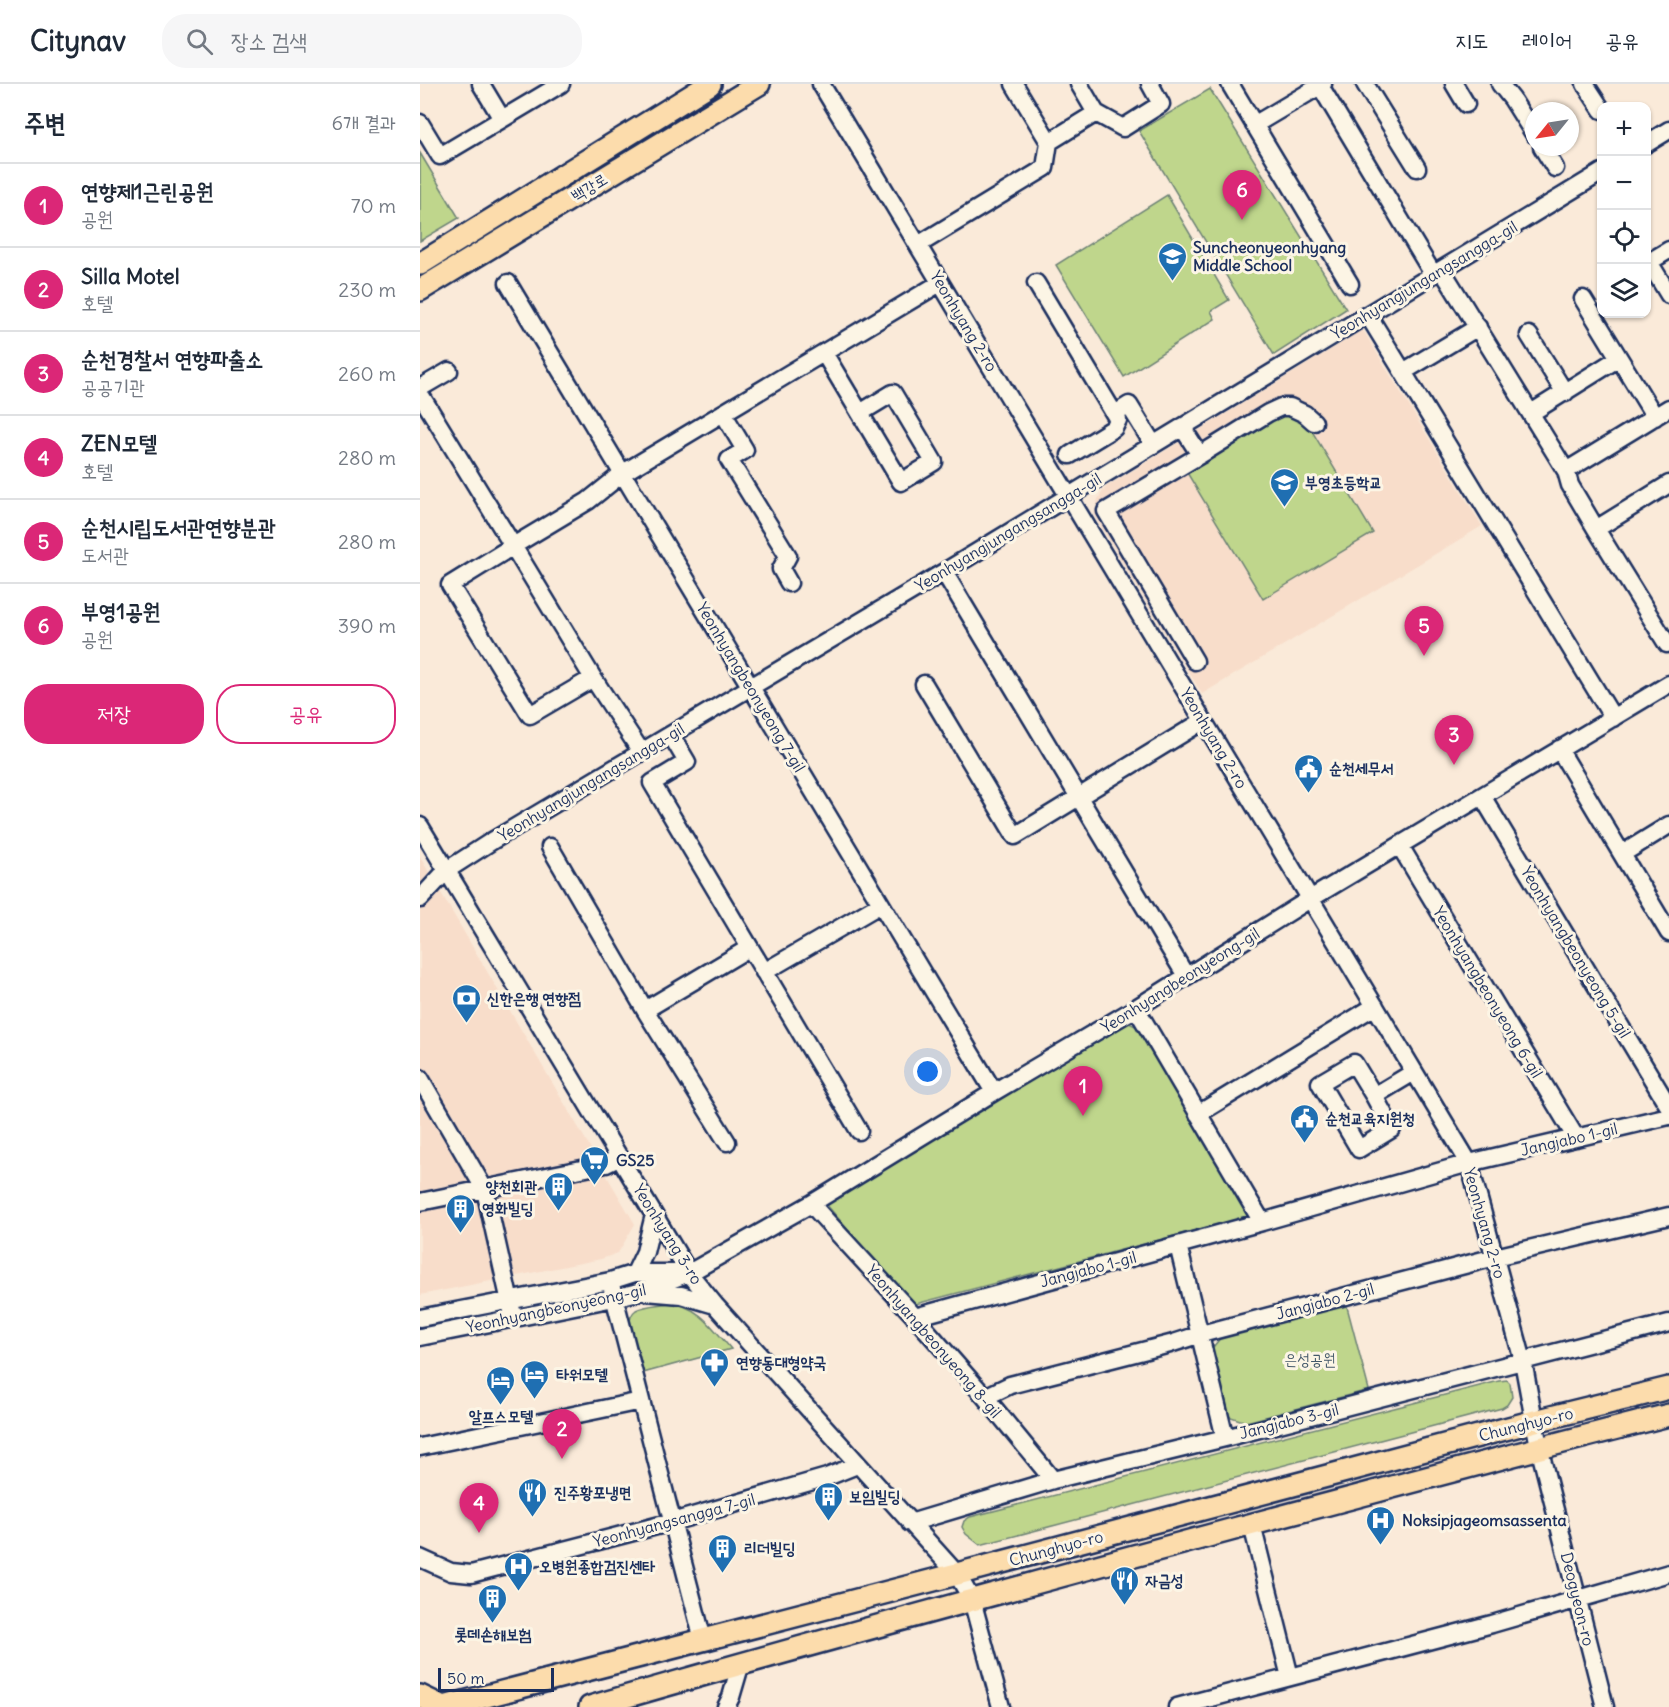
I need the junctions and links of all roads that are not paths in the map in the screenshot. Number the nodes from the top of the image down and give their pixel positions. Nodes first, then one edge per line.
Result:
1 (481, 84) edge
2 (561, 84) edge
3 (710, 84) edge
4 (759, 84) edge
5 (822, 84) edge
6 (1014, 84) edge
7 (1079, 84) edge
8 (1150, 84) edge
9 (1230, 84) edge
10 (1365, 84) edge
11 (1454, 84) edge
12 (1500, 84) edge
13 (1586, 84) edge
14 (1321, 85) edge
15 (1597, 102) edge
16 (1466, 104) dead end
17 (1096, 113) junction
18 (502, 119) junction
19 (1525, 120) edge
20 (420, 123) edge
21 (1254, 125) junction
22 (1669, 130) edge
23 (1651, 141) edge
24 (1048, 142) junction
25 (1548, 156) edge
26 (1417, 168) dead end
27 (1556, 168) dead end
28 (1597, 175) edge
29 (918, 245) junction
30 (1669, 250) edge
31 (420, 264) edge
32 (1438, 272) junction
33 (508, 283) dead end
34 (940, 283) junction
35 (1036, 283) dead end
36 (1350, 284) dead end
37 (420, 290) edge
38 (1669, 295) edge
39 (1583, 298) dead end
40 (1368, 315) junction
41 (1478, 327) junction
42 (1529, 335) dead end
43 (824, 353) junction
44 (1619, 358) junction
45 (449, 371) dead end
46 (1403, 372) junction
47 (420, 388) edge
48 (1565, 393) junction
49 (420, 394) edge
50 (1662, 412) edge
51 (723, 413) junction
52 (860, 413) junction
53 (1531, 413) junction
54 (1115, 414) junction
55 (1314, 422) dead end
56 (1182, 427) junction
57 (1153, 444) junction
58 (1070, 455) dead end
59 (1200, 455) junction
60 (1566, 471) junction
61 (623, 473) junction
62 (1669, 484) edge
63 (1069, 495) junction
64 (1596, 529) junction
65 (513, 546) junction
66 (944, 572) junction
67 (789, 583) dead end
68 (1666, 644) dead end
69 (1195, 661) dead end
70 (593, 678) junction
71 (924, 684) dead end
72 (1669, 684) edge
73 (751, 687) junction
74 (1613, 717) junction
75 (1203, 721) junction
76 (671, 735) junction
77 (1559, 749) junction
78 (642, 753) junction
79 (1482, 796) junction
80 (1078, 797) junction
81 (1669, 825) edge
82 (420, 826) edge
83 (1400, 846) junction
84 (550, 847) dead end
85 (1622, 854) junction
86 (447, 870) junction
87 (420, 899) edge
88 (1310, 899) junction
89 (881, 904) junction
90 (1669, 933) edge
91 (750, 948) junction
92 (764, 972) junction
93 (1186, 976) junction
94 (1375, 1006) junction
95 (1136, 1008) junction
96 (645, 1010) junction
97 (1414, 1072) junction
98 (420, 1078) edge
99 (994, 1092) junction
100 (425, 1095) edge
101 (1374, 1096) junction
102 (1669, 1107) edge
103 (1198, 1114) junction
104 (1669, 1116) edge
105 (859, 1131) dead end
106 (1576, 1138) junction
107 (727, 1142) dead end
108 (620, 1157) junction
109 (1469, 1163) junction
110 (485, 1190) junction
111 (420, 1202) edge
112 (811, 1204) junction
113 (654, 1215) junction
114 (1669, 1216) edge
115 (1262, 1222) junction
116 (1178, 1245) junction
117 (1495, 1257) junction
118 (635, 1273) junction
119 (689, 1273) junction
120 (610, 1281) junction
121 (642, 1291) junction
122 (614, 1298) junction
123 (715, 1305) junction
124 (512, 1310) junction
125 (915, 1317) junction
126 (420, 1318) edge
127 (1669, 1323) edge
128 (1201, 1334) junction
129 (420, 1337) edge
130 (1523, 1361) junction
131 (1669, 1388) edge
132 (985, 1397) junction
133 (641, 1401) junction
134 (1669, 1415) edge
135 (1535, 1421) junction
136 (1225, 1438) junction
137 (420, 1447) edge
138 (1539, 1447) junction
139 (857, 1465) junction
140 (1053, 1480) junction
141 (672, 1522) junction
142 (910, 1523) junction
143 (1252, 1525) junction
144 (420, 1558) edge
145 (1669, 1573) edge
146 (957, 1575) junction
147 (1578, 1599) junction
148 (972, 1600) junction
149 (704, 1640) junction
150 (741, 1663) junction
151 (1290, 1677) junction
152 (420, 1696) edge
153 (443, 1707) edge
154 (590, 1707) edge
155 (726, 1707) edge
156 (1001, 1707) edge
157 (1177, 1707) edge
158 (1605, 1707) edge

1 - 18 street
2 - 18 street
3 - 31 main road, 백강로
4 - 37 main road, 백강로
5 - 29 street, Yeonhyang 2-ro
6 - 24 street
7 - 17 street
8 - 17 street
9 - 21 street
10 - 26 street
11 - 16 street
12 - 19 street
13 - 15 street
14 - 21 street
14 - 32 street
17 - 24 street
18 - 20 street
21 - 36 street
22 - 23 street
24 - 29 street
25 - 27 street
28 - 32 street, Yeonhyangjungangsangga-gil
29 - 34 street, Yeonhyang 2-ro
30 - 38 street
32 - 40 street, Yeonhyangjungangsangga-gil
32 - 41 street
33 - 61 street, Yeonhyangbeonyeong 7-gil
34 - 43 street
34 - 63 street, Yeonhyang 2-ro
35 - 54 street
39 - 44 street
40 - 46 street
40 - 56 street, Yeonhyangjungangsangga-gil
41 - 46 street
41 - 53 street
42 - 48 street
43 - 51 street
43 - 52 street
44 - 48 street
44 - 50 street
45 - 47 street
46 - 74 street
48 - 53 street
49 - 65 street
50 - 60 street
51 - 61 street
51 - 67 street
52 - 52 street
53 - 60 street
54 - 57 street
54 - 58 street
55 - 59 street
56 - 57 street, Yeonhyangjungangsangga-gil
56 - 59 street
57 - 63 street, Yeonhyangjungangsangga-gil
59 - 69 street
60 - 64 street
61 - 65 street
61 - 73 street, Yeonhyangbeonyeong 7-gil
62 - 64 street
63 - 66 street, Yeonhyangjungangsangga-gil
63 - 75 street, Yeonhyang 2-ro
64 - 68 street
65 - 70 street
65 - 70 street
66 - 73 street, Yeonhyangjungangsangga-gil
66 - 80 street
70 - 78 street
71 - 80 street
72 - 74 street, Yeonhyangbeonyeong-gil
73 - 76 street, Yeonhyangjungangsangga-gil
73 - 89 street, Yeonhyangbeonyeong 7-gil
74 - 77 street, Yeonhyangbeonyeong-gil
75 - 80 street
75 - 88 street, Yeonhyang 2-ro
76 - 78 street, Yeonhyangjungangsangga-gil
76 - 91 street
77 - 79 street, Yeonhyangbeonyeong-gil
77 - 85 street
78 - 86 street, Yeonhyangjungangsangga-gil
79 - 83 street, Yeonhyangbeonyeong-gil
79 - 102 street, Yeonhyangbeonyeong 5-gil
80 - 93 street
81 - 85 street
82 - 86 street, Yeonhyang 3-ro
83 - 88 street, Yeonhyangbeonyeong-gil
83 - 106 street, Yeonhyangbeonyeong 6-gil
84 - 96 street
85 - 90 street
86 - 87 street, Yeonhyangjungangsangga-gil
86 - 108 street, Yeonhyang 3-ro
88 - 93 street, Yeonhyangbeonyeong-gil
88 - 94 street, Yeonhyang 2-ro
89 - 92 street
89 - 99 street, Yeonhyangbeonyeong 7-gil
91 - 92 street
91 - 96 street
92 - 105 street
93 - 95 street, Yeonhyangbeonyeong-gil
94 - 97 street, Yeonhyang 2-ro
94 - 103 street
95 - 99 street, Yeonhyangbeonyeong-gil
95 - 103 street
96 - 107 street
97 - 101 street
97 - 109 street, Yeonhyang 2-ro
98 - 100 street
99 - 112 street, Yeonhyangbeonyeong-gil
100 - 110 street
101 - 101 street
103 - 115 street
104 - 106 street, Jangjabo 1-gil
106 - 109 street, Jangjabo 1-gil
108 - 110 street
108 - 113 street, Yeonhyang 3-ro
109 - 115 street, Jangjabo 1-gil
109 - 117 street, Yeonhyang 2-ro
110 - 111 street
110 - 124 street
112 - 119 street, Yeonhyangbeonyeong-gil
112 - 125 street, Yeonhyangbeonyeong 8-gil
113 - 118 street
113 - 119 street, Yeonhyang 3-ro
114 - 117 street, Jangjabo 2-gil
115 - 116 street, Jangjabo 1-gil
116 - 125 street, Jangjabo 1-gil
116 - 128 street
117 - 128 street, Jangjabo 2-gil
117 - 130 street, Yeonhyang 2-ro
118 - 119 street, Yeonhyangbeonyeong-gil
118 - 120 street, Yeonhyangbeonyeong-gil
119 - 121 street, Yeonhyangbeonyeong-gil
119 - 123 street, Yeonhyang 3-ro
120 - 122 street
120 - 124 street, Yeonhyangbeonyeong-gil
121 - 122 street, Yeonhyangbeonyeong-gil
121 - 123 street
122 - 124 street, Yeonhyangbeonyeong-gil
122 - 133 street
123 - 139 street, Yeonhyang 3-ro
124 - 126 street, Yeonhyangbeonyeong-gil
124 - 129 street, Yeonhyangbeonyeong-gil
125 - 132 street, Yeonhyangbeonyeong 8-gil
127 - 130 street, Jangjabo 3-gil
128 - 132 street, Jangjabo 2-gil
128 - 136 street
130 - 135 street, Yeonhyang 2-ro
130 - 136 street, Jangjabo 3-gil
131 - 135 main road, Chunghyo-ro
132 - 140 street, Yeonhyangbeonyeong 8-gil
133 - 137 street
133 - 141 street
134 - 138 main road, Chunghyo-ro
135 - 138 street, Deogyeon-ro
135 - 146 main road, Chunghyo-ro
136 - 140 street, Jangjabo 3-gil
138 - 143 main road, Chunghyo-ro
138 - 147 street, Deogyeon-ro
139 - 141 street, Yeonhyangsangga 7-gil
139 - 142 street, Yeonhyang 3-ro
140 - 142 street, Jangjabo 3-gil
141 - 144 street, Yeonhyangsangga 7-gil
141 - 149 street
142 - 146 street, Yeonhyang 3-ro
143 - 148 main road, Chunghyo-ro
143 - 151 street
145 - 147 street
146 - 148 street, Yeonhyang 3-ro
146 - 149 main road, Chunghyo-ro
147 - 151 street
147 - 158 street, Deogyeon-ro
148 - 150 main road, Chunghyo-ro
148 - 156 street, Yeonhyang 3-ro
149 - 153 main road, Chunghyo-ro
150 - 154 main road, Chunghyo-ro
150 - 155 street
151 - 157 street
152 - 153 main road

